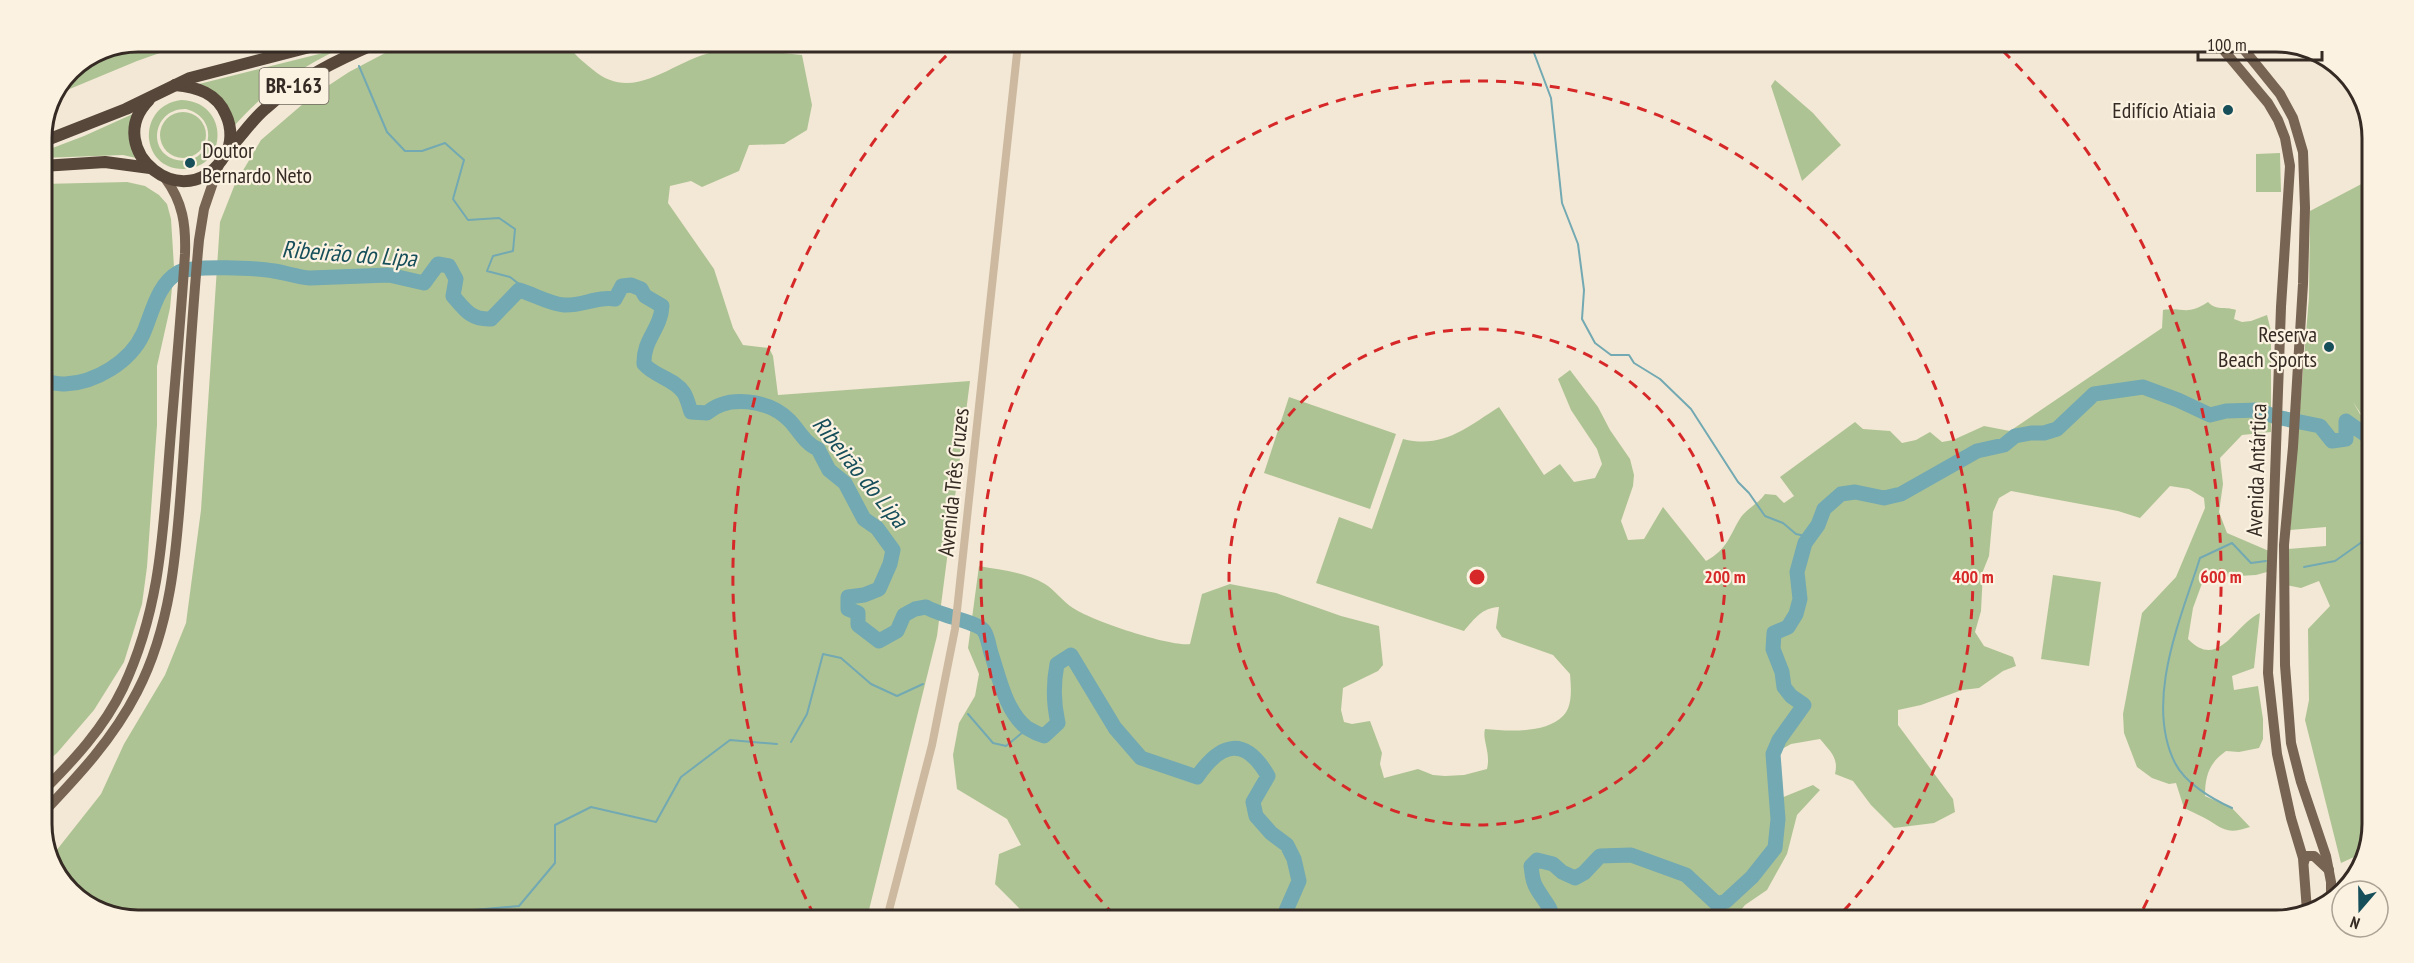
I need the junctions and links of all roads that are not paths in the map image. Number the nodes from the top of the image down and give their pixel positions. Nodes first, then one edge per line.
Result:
1 (289, 52) edge
2 (357, 52) edge
3 (1017, 52) edge
4 (2225, 52) edge
5 (2246, 52) edge
6 (173, 85) junction
7 (156, 94) junction
8 (52, 138) edge
9 (227, 151) junction
10 (52, 165) edge
11 (219, 165) junction
12 (150, 168) junction
13 (165, 178) junction
14 (2305, 208) junction
15 (2286, 210) junction
16 (53, 781) edge
17 (53, 802) edge
18 (2304, 862) junction
19 (2329, 870) junction
20 (2330, 886) edge
21 (2308, 898) junction
22 (2311, 903) edge
23 (2308, 904) edge
24 (889, 910) edge

1 - 6 highway, BR-163
2 - 9 highway, BR-163
3 - 24 street, Avenida Três Cruzes
4 - 15 main road, Avenida Antártica
5 - 14 main road, Avenida Antártica
6 - 7 highway, BR-163
6 - 9 highway
7 - 8 highway, BR-163
7 - 12 highway
9 - 11 highway, BR-163
10 - 12 highway
11 - 13 highway, BR-163
11 - 17 main road
12 - 13 highway
13 - 16 main road
14 - 15 main road
14 - 19 main road, Avenida Antártica
15 - 18 main road, Avenida Antártica
18 - 19 main road
18 - 21 main road, Avenida Antártica
19 - 20 main road, Avenida Antártica
21 - 22 main road
21 - 23 main road, Avenida Antártica

